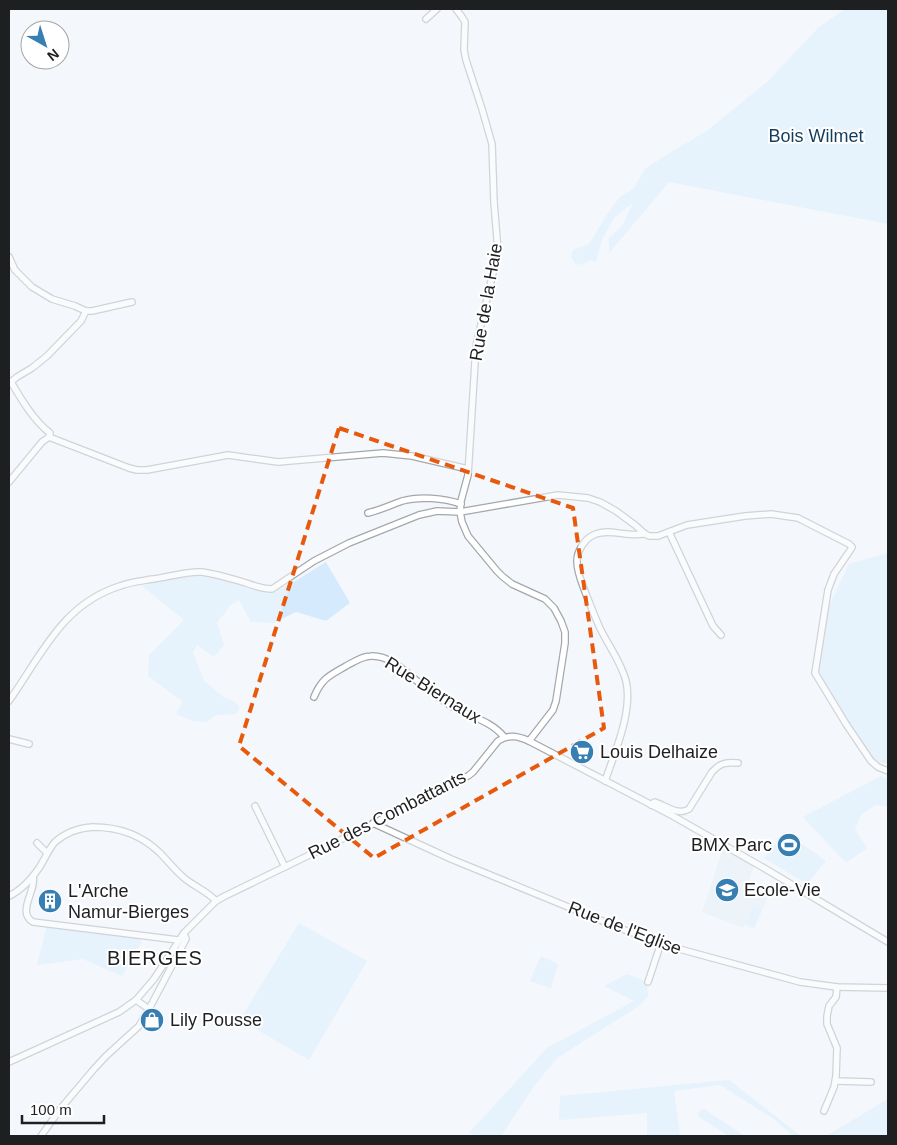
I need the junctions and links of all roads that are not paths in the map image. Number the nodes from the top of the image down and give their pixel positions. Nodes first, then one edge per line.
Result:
1 (437, 9) edge
2 (456, 9) edge
3 (426, 19) dead end
4 (9, 256) edge
5 (132, 302) dead end
6 (86, 311) junction
7 (10, 382) edge
8 (49, 437) junction
9 (468, 469) junction
10 (9, 482) edge
11 (461, 504) junction
12 (460, 512) junction
13 (368, 513) dead end
14 (670, 532) junction
15 (645, 534) junction
16 (721, 634) dead end
17 (314, 697) dead end
18 (9, 701) edge
19 (504, 737) junction
20 (10, 741) edge
21 (529, 741) junction
22 (29, 744) dead end
23 (738, 763) dead end
24 (888, 771) edge
25 (605, 781) junction
26 (651, 805) junction
27 (255, 806) dead end
28 (373, 823) junction
29 (37, 844) dead end
30 (47, 853) junction
31 (284, 867) junction
32 (33, 876) junction
33 (9, 896) edge
34 (216, 901) junction
35 (184, 933) junction
36 (178, 940) junction
37 (888, 942) edge
38 (661, 944) junction
39 (648, 982) dead end
40 (836, 987) junction
41 (888, 988) edge
42 (136, 1000) junction
43 (149, 1009) junction
44 (9, 1062) edge
45 (836, 1082) junction
46 (871, 1082) dead end
47 (824, 1111) dead end
48 (41, 1136) edge

1 - 3 street
2 - 9 street, Rue de la Haie
4 - 6 street
5 - 6 street
6 - 7 street
7 - 8 street
8 - 9 street
8 - 10 street
9 - 11 street, Rue de la Haie
11 - 12 street, Rue de la Haie
11 - 13 street
12 - 15 street
12 - 18 street
12 - 21 street
14 - 15 street
14 - 16 street
14 - 24 street
15 - 25 street
17 - 19 street, Rue Biernaux
19 - 21 street
19 - 28 street, Rue des Combattants
20 - 22 street
21 - 25 street
23 - 26 street
25 - 26 street
26 - 37 street
27 - 31 street
28 - 31 street, Rue des Combattants
28 - 38 street, Rue de l'Eglise
29 - 30 street
30 - 32 street
30 - 34 street
31 - 34 street, Rue des Combattants
32 - 33 street
32 - 36 street
34 - 35 street, Rue des Combattants
35 - 36 street, Rue des Combattants
35 - 43 street
36 - 42 street, Rue des Combattants
38 - 39 street
38 - 40 street, Rue de l'Eglise
40 - 41 street, Rue de l'Eglise
40 - 45 street
42 - 43 street
42 - 44 street, Rue des Combattants
43 - 48 street
45 - 46 street
45 - 47 street

